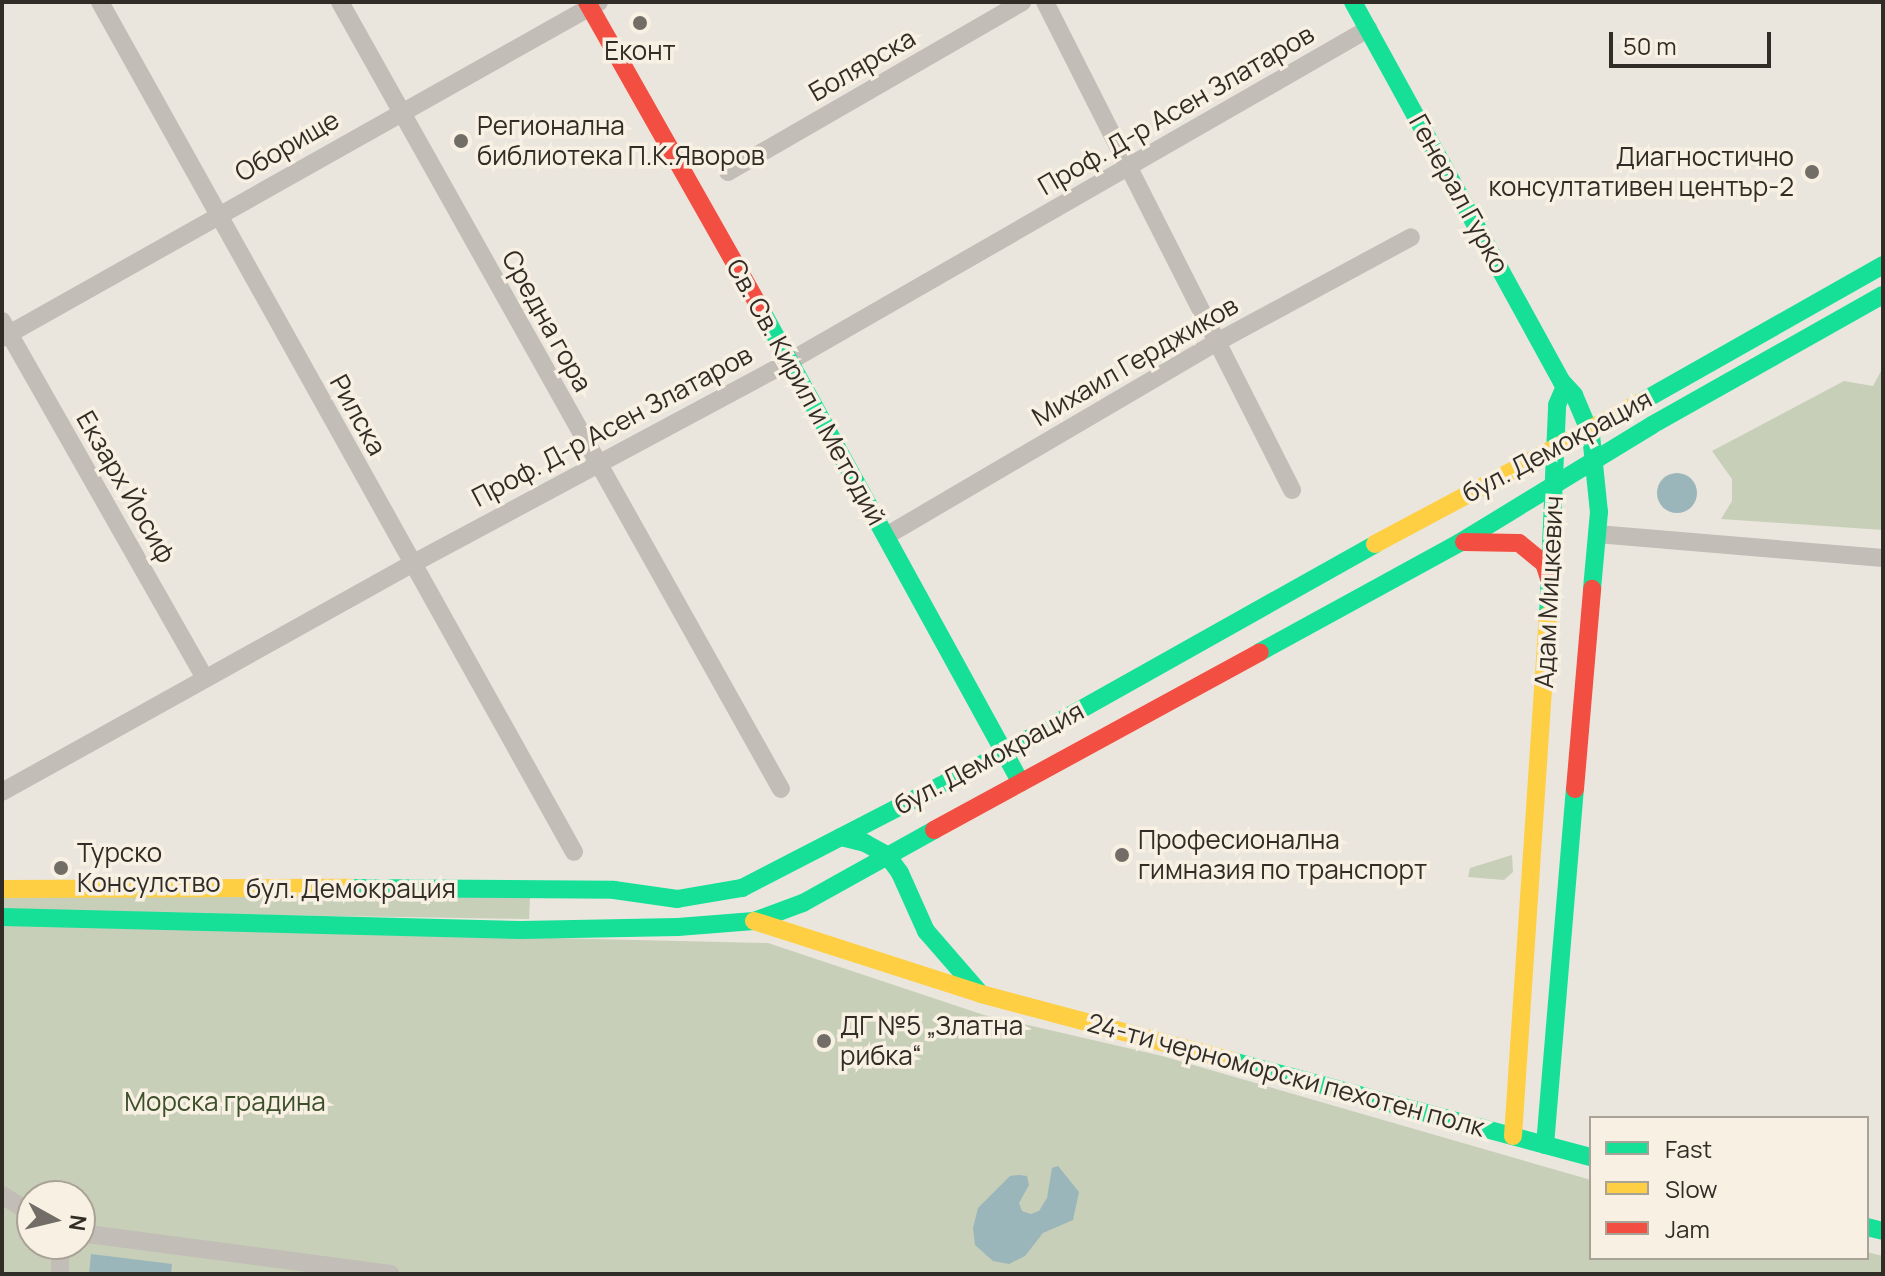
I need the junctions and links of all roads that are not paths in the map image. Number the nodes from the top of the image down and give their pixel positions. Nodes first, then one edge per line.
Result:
1 (100, 2) edge
2 (340, 2) edge
3 (1022, 2) edge
4 (1045, 2) edge
5 (1353, 2) edge
6 (592, 4) edge
7 (1368, 29) junction
8 (402, 111) junction
9 (1130, 167) junction
10 (728, 172) dead end
11 (217, 217) junction
12 (1411, 237) dead end
13 (1883, 265) edge
14 (1883, 295) edge
15 (4, 331) edge
16 (1219, 341) junction
17 (790, 361) junction
18 (1565, 386) junction
19 (1589, 427) junction
20 (1555, 446) junction
21 (596, 463) junction
22 (1595, 463) junction
23 (1555, 484) junction
24 (1292, 490) dead end
25 (1597, 534) junction
26 (886, 536) junction
27 (1459, 543) junction
28 (1883, 558) edge
29 (412, 564) junction
30 (1550, 584) junction
31 (205, 678) junction
32 (1005, 752) junction
33 (1021, 783) junction
34 (781, 789) dead end
35 (2, 792) edge
36 (841, 837) junction
37 (574, 852) dead end
38 (887, 855) junction
39 (2, 889) edge
40 (2, 917) edge
41 (754, 921) junction
42 (981, 994) junction
43 (1513, 1136) junction
44 (1545, 1145) junction
45 (1589, 1156) edge
46 (96, 1235) edge
47 (245, 1254) junction
48 (242, 1274) edge
49 (390, 1274) edge

1 - 11 street, Рилска
2 - 8 street, Средна гора
3 - 10 street, Болярска
4 - 9 street
5 - 7 main road, Генерал Гурко
6 - 8 street, Оборище
6 - 17 main road, Св. Св. Кирил и Методий
7 - 9 street, Проф. Д-р Асен Златаров
7 - 18 main road, Генерал Гурко
8 - 11 street, Оборище
8 - 21 street, Средна гора
9 - 16 street
9 - 17 street, Проф. Д-р Асен Златаров
11 - 15 street, Оборище
11 - 29 street, Рилска
12 - 16 street, Михаил Герджиков
13 - 19 main road, бул. Демокрация
14 - 22 main road, бул. Демокрация
15 - 31 street, Екзарх Йосиф
16 - 24 street
16 - 26 street, Михаил Герджиков
17 - 21 street, Проф. Д-р Асен Златаров
17 - 26 main road, Св. Св. Кирил и Методий
18 - 19 main road, Адам Мицкевич
18 - 20 main road, Адам Мицкевич
19 - 20 main road, бул. Демокрация
19 - 22 main road, Адам Мицкевич
20 - 23 main road, Адам Мицкевич
20 - 32 main road, бул. Демокрация
21 - 29 street, Проф. Д-р Асен Златаров
21 - 34 street, Средна гора
22 - 23 main road, бул. Демокрация
22 - 25 main road, Адам Мицкевич
23 - 27 main road, бул. Демокрация
23 - 30 main road, Адам Мицкевич
25 - 28 street
25 - 44 main road, Адам Мицкевич
26 - 32 main road, Св. Св. Кирил и Методий
27 - 30 main road
27 - 33 main road, бул. Демокрация
29 - 31 street, Проф. Д-р Асен Златаров
29 - 37 street, Рилска
30 - 43 main road, Адам Мицкевич
31 - 35 street, Проф. Д-р Асен Златаров
32 - 33 main road, Св. Св. Кирил и Методий
32 - 36 main road, бул. Демокрация
33 - 38 main road, бул. Демокрация
36 - 38 main road
36 - 39 main road, бул. Демокрация
38 - 41 main road, бул. Демокрация
38 - 42 main road
40 - 41 main road, бул. Демокрация
41 - 42 main road, 24-ти черноморски пехотен полк
42 - 43 main road, 24-ти черноморски пехотен полк
43 - 44 main road, 24-ти черноморски пехотен полк
44 - 45 main road, 24-ти черноморски пехотен полк
46 - 47 street
47 - 48 street
47 - 49 street

